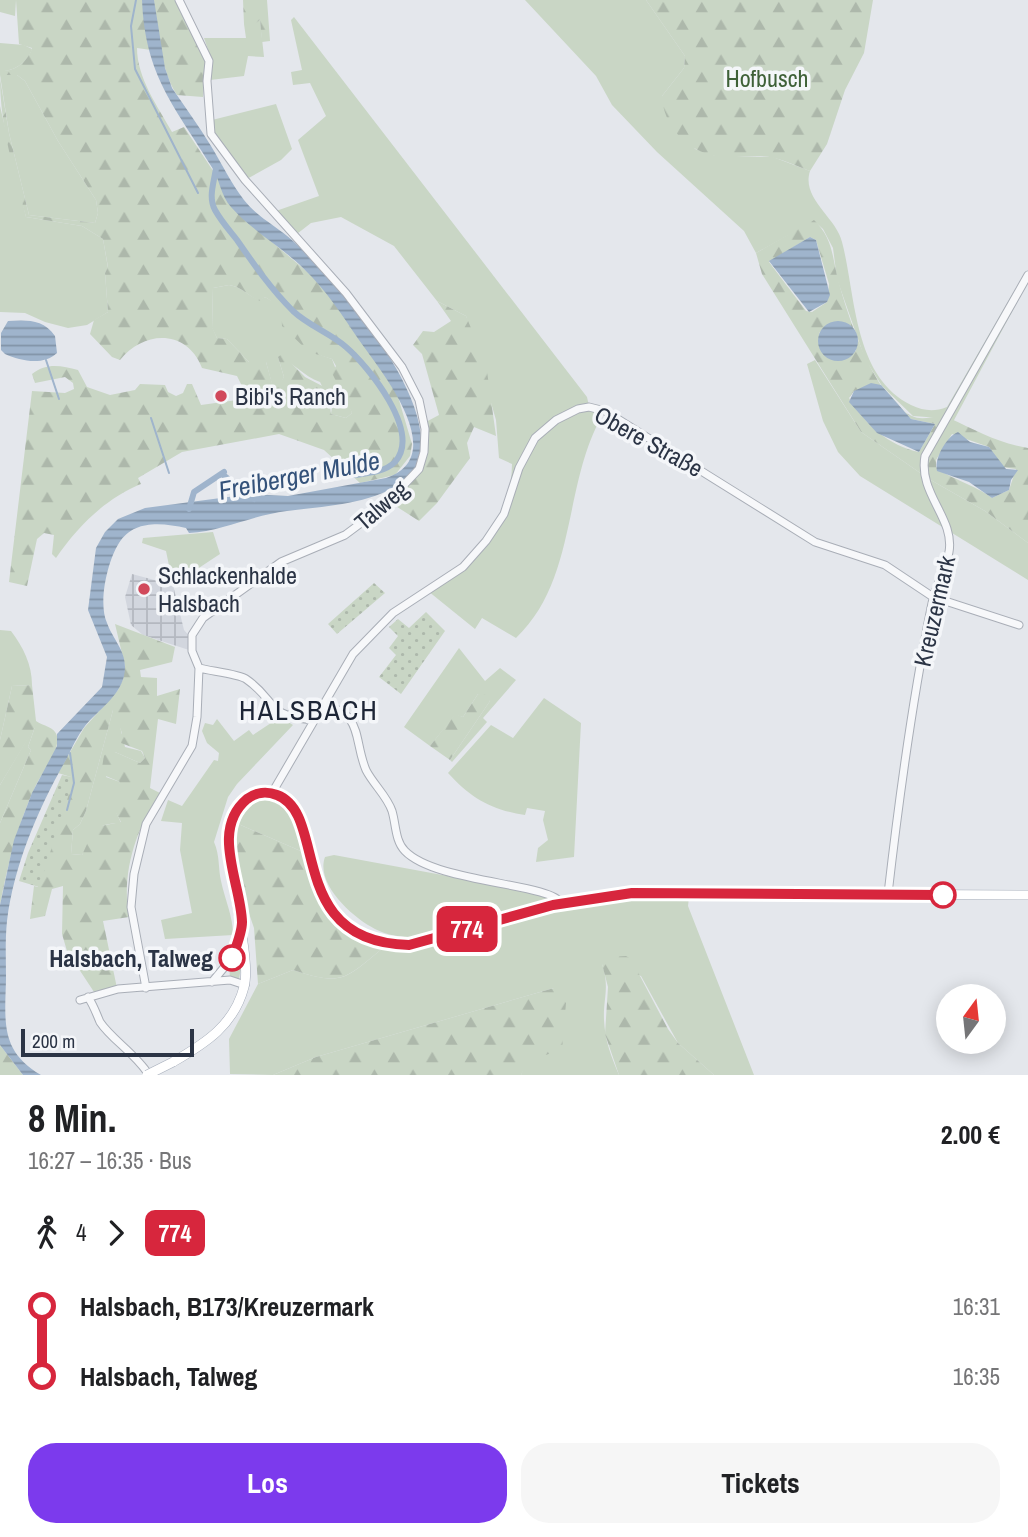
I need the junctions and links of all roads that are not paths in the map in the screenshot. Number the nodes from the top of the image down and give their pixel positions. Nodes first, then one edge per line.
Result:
1 (179, 0) edge
2 (1028, 275) edge
3 (933, 597) junction
4 (1019, 625) dead end
5 (198, 668) junction
6 (322, 705) junction
7 (313, 720) junction
8 (272, 793) junction
9 (888, 894) junction
10 (1028, 895) edge
11 (561, 903) junction
12 (242, 923) junction
13 (211, 983) junction
14 (245, 985) junction
15 (146, 988) junction
16 (148, 1075) edge

1 - 5 street, Talweg
2 - 3 street, Kreuzermark
3 - 4 street, Obere Straße
3 - 6 street, Obere Straße
3 - 9 street, Kreuzermark
5 - 7 street
5 - 15 street, Talweg
6 - 7 street, Obere Straße
6 - 11 street
7 - 8 street, Obere Straße
8 - 11 main road
8 - 12 main road
9 - 10 main road
9 - 11 main road
12 - 13 street
12 - 14 main road
13 - 14 street
13 - 15 street
14 - 16 main road, bridge
15 - 16 street

